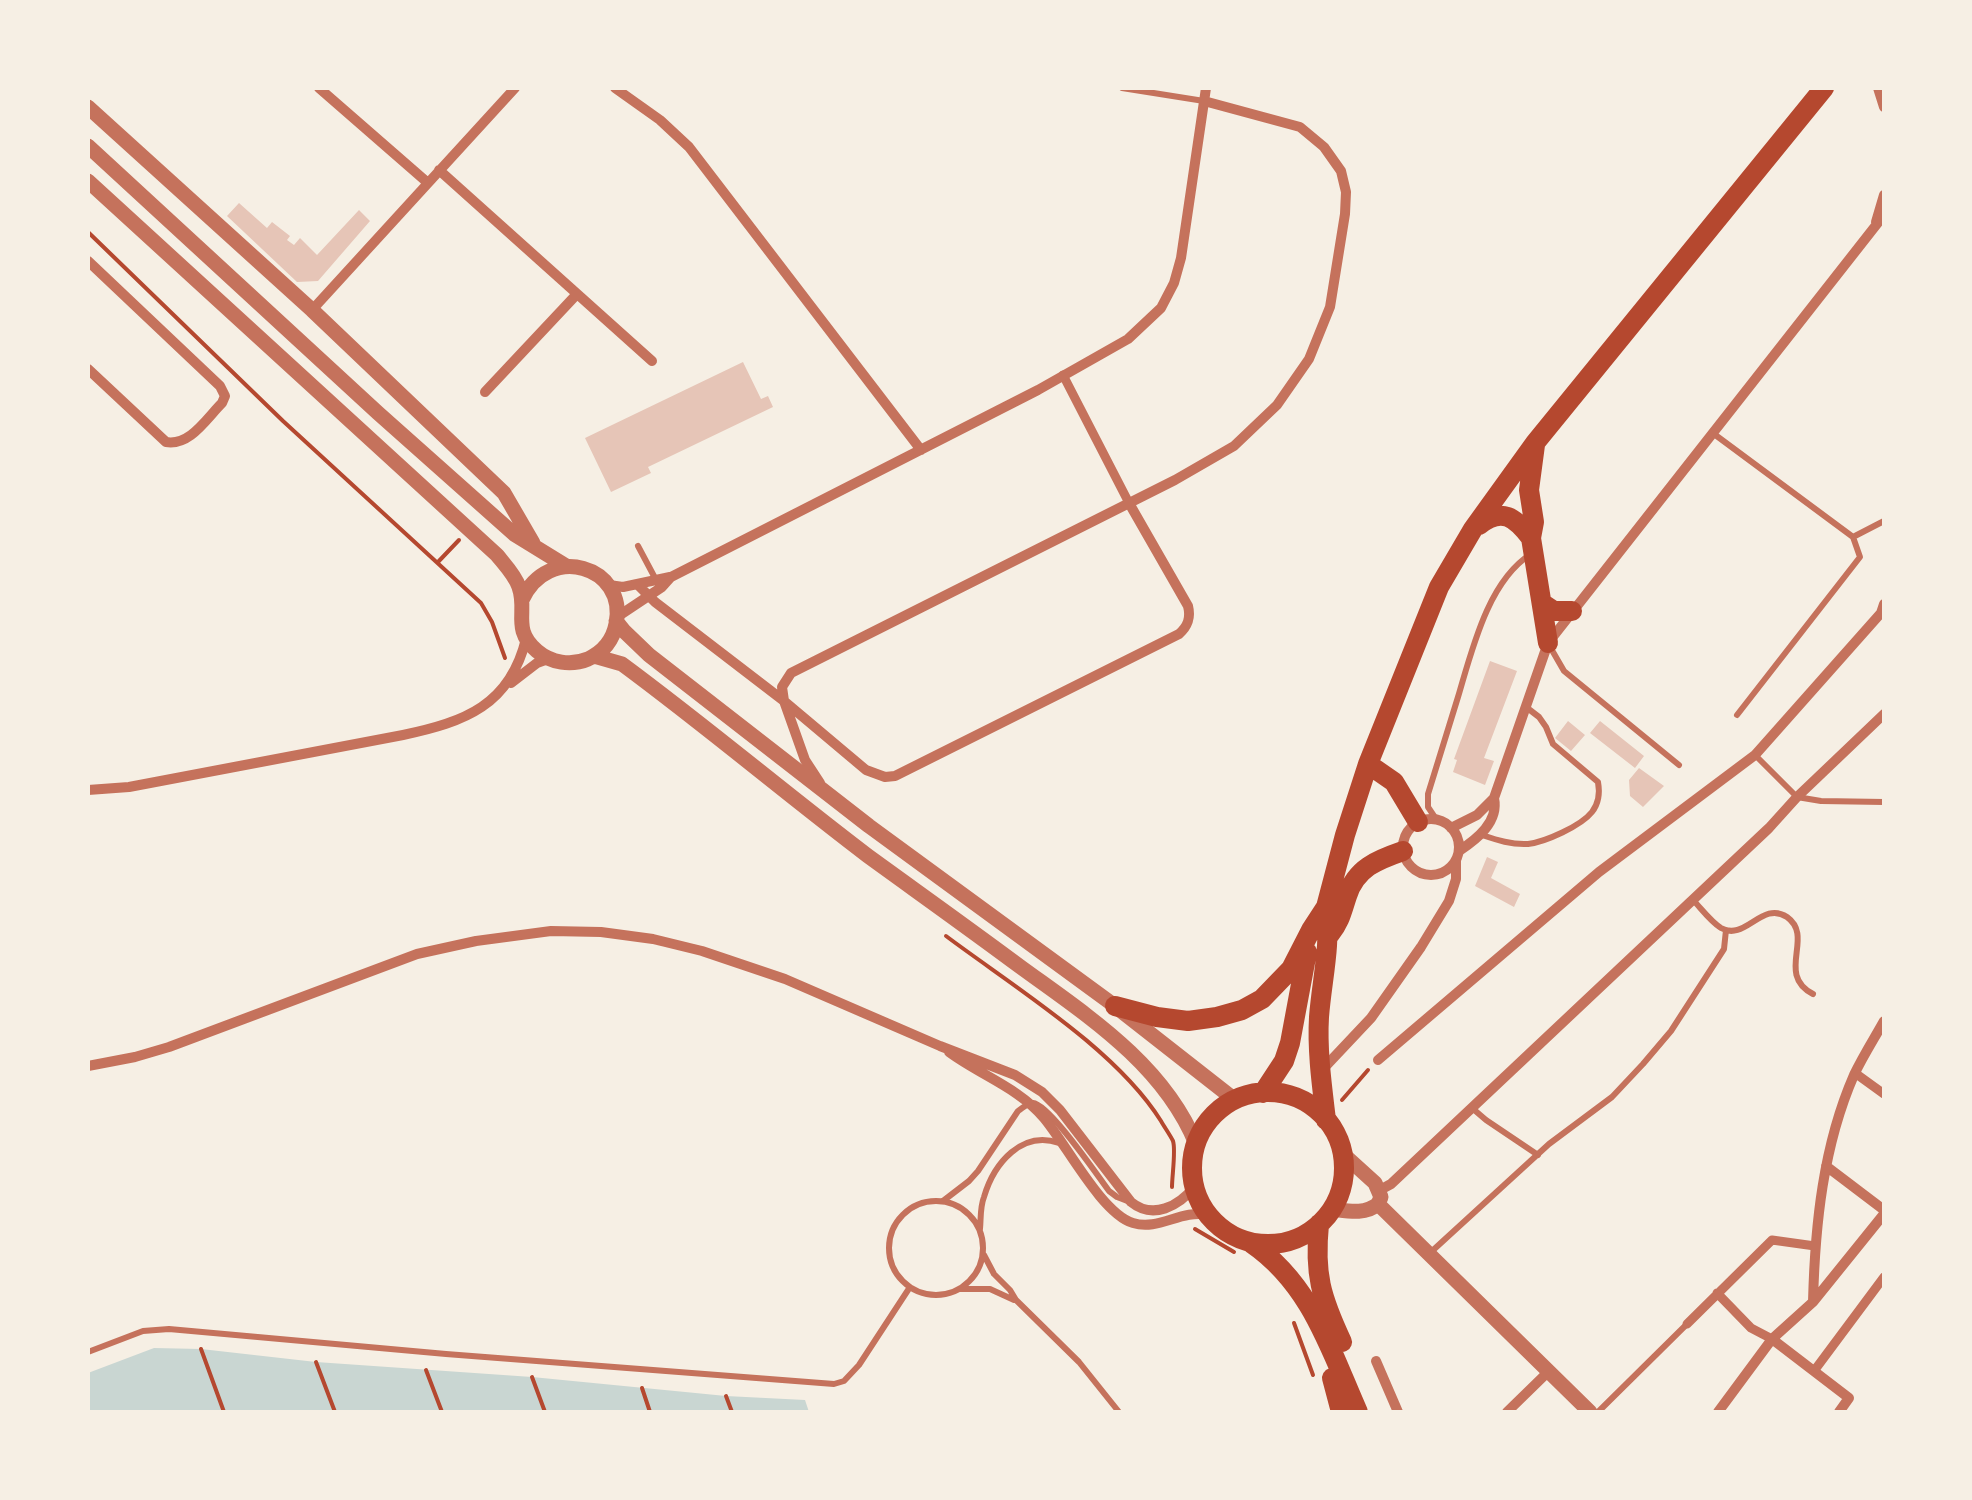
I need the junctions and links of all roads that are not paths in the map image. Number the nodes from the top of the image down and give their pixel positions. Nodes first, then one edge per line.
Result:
1 (319, 88) edge
2 (515, 88) edge
3 (615, 88) edge
4 (1122, 88) edge
5 (1206, 88) edge
6 (1824, 88) edge
7 (1878, 88) edge
8 (1204, 101) junction
9 (88, 107) edge
10 (1884, 107) edge
11 (88, 146) edge
12 (439, 170) junction
13 (88, 181) edge
14 (428, 183) junction
15 (1884, 196) edge
16 (1884, 215) edge
17 (1875, 228) junction
18 (88, 262) edge
19 (578, 294) junction
20 (312, 310) junction
21 (652, 361) dead end
22 (88, 369) edge
23 (1063, 375) junction
24 (485, 392) dead end
25 (1713, 433) junction
26 (1535, 444) junction
27 (921, 450) junction
28 (1129, 503) junction
29 (1884, 521) edge
30 (1473, 529) junction
31 (1853, 537) junction
32 (1532, 545) junction
33 (535, 546) junction
34 (638, 546) dead end
35 (566, 566) junction
36 (671, 576) junction
37 (655, 578) junction
38 (607, 584) junction
39 (638, 585) junction
40 (649, 595) junction
41 (522, 600) junction
42 (1542, 604) junction
43 (1884, 604) edge
44 (1572, 611) junction
45 (617, 619) junction
46 (526, 638) junction
47 (1548, 643) junction
48 (594, 656) junction
49 (548, 659) junction
50 (506, 686) junction
51 (784, 700) junction
52 (1525, 706) junction
53 (1884, 714) edge
54 (1737, 715) dead end
55 (1754, 755) junction
56 (1368, 764) junction
57 (1679, 765) dead end
58 (88, 790) edge
59 (827, 793) junction
60 (1797, 797) junction
61 (1494, 798) junction
62 (1884, 802) edge
63 (1427, 821) junction
64 (1451, 828) junction
65 (1480, 834) junction
66 (1403, 851) junction
67 (1457, 856) junction
68 (1692, 899) junction
69 (1726, 930) junction
70 (1320, 932) junction
71 (1813, 994) dead end
72 (1115, 1006) junction
73 (1884, 1021) edge
74 (940, 1046) junction
75 (1378, 1060) road end
76 (88, 1066) edge
77 (1321, 1071) junction
78 (1855, 1073) junction
79 (1263, 1093) junction
80 (1884, 1094) edge
81 (1235, 1100) junction
82 (1029, 1103) junction
83 (1472, 1108) junction
84 (1326, 1120) junction
85 (1196, 1144) junction
86 (1067, 1148) junction
87 (1342, 1154) junction
88 (1538, 1154) junction
89 (1826, 1166) junction
90 (1194, 1186) junction
91 (1379, 1197) junction
92 (943, 1201) junction
93 (1131, 1202) junction
94 (1884, 1212) edge
95 (1208, 1215) junction
96 (1325, 1216) junction
97 (980, 1230) junction
98 (1815, 1246) junction
99 (1247, 1250) junction
100 (1430, 1253) junction
101 (983, 1254) junction
102 (1884, 1277) edge
103 (910, 1287) junction
104 (960, 1289) junction
105 (1718, 1294) junction
106 (1016, 1300) junction
107 (1813, 1302) junction
108 (1318, 1323) junction
109 (1687, 1324) joint
110 (1772, 1339) junction
111 (88, 1352) edge
112 (1376, 1361) dead end
113 (1814, 1371) junction
114 (1548, 1372) junction
115 (1119, 1412) edge
116 (1341, 1412) edge
117 (1358, 1412) edge
118 (1373, 1412) edge
119 (1398, 1412) edge
120 (1507, 1412) edge
121 (1590, 1412) edge
122 (1598, 1412) edge
123 (1718, 1412) edge
124 (1839, 1412) edge

1 - 14 street
2 - 12 street
3 - 27 street
4 - 8 lane
5 - 8 street
6 - 26 highway
7 - 10 street
8 - 23 street
8 - 28 street
9 - 20 street
11 - 33 street
12 - 14 street
12 - 19 street
13 - 41 street
14 - 20 street
15 - 17 street
16 - 17 street
17 - 25 street
18 - 22 street
19 - 21 street
19 - 24 street
20 - 33 street
23 - 27 street
23 - 28 street
25 - 31 lane
25 - 44 street
26 - 30 highway
26 - 32 highway
27 - 36 street
28 - 51 street
28 - 51 street
29 - 31 lane
30 - 32 highway
30 - 56 highway
31 - 54 lane
32 - 42 highway
32 - 63 lane
33 - 35 street
34 - 37 lane
35 - 38 street
35 - 41 street
36 - 37 street
36 - 40 street
37 - 39 street
38 - 39 street
38 - 45 street
39 - 40 street
40 - 45 street
40 - 51 street
41 - 46 street
42 - 44 highway
42 - 47 highway
43 - 55 street
44 - 47 street
45 - 48 street
45 - 59 street
46 - 49 street
46 - 50 street
47 - 52 street
47 - 57 lane
48 - 49 street
48 - 85 street
49 - 50 street
50 - 58 street
51 - 59 street
52 - 61 street
52 - 65 lane
53 - 60 street
55 - 60 lane
55 - 75 street
56 - 63 highway
56 - 70 highway
59 - 72 street
60 - 62 lane
60 - 68 street
61 - 64 street
61 - 65 street
63 - 64 street
63 - 66 street
64 - 67 street
65 - 67 street
66 - 67 street
66 - 70 highway
67 - 77 street
68 - 69 lane
68 - 83 street
69 - 71 lane
69 - 88 lane
70 - 72 highway
70 - 77 highway
70 - 79 highway
72 - 81 street
73 - 78 street
74 - 76 street
74 - 82 street
74 - 93 street
77 - 84 highway
78 - 80 street
78 - 89 street
79 - 81 highway
79 - 84 highway
81 - 85 highway
82 - 86 street
82 - 92 lane
82 - 93 lane
83 - 88 lane
83 - 91 street
84 - 87 highway
85 - 90 highway
86 - 95 street
86 - 97 lane
87 - 91 street
87 - 96 highway
88 - 100 lane
89 - 94 street
89 - 98 street
90 - 93 street
90 - 95 highway
91 - 96 street
91 - 100 street
92 - 97 lane
92 - 103 lane
94 - 107 street
95 - 99 highway
96 - 99 highway
96 - 118 highway
97 - 101 lane
98 - 105 street
98 - 107 street
99 - 108 highway
100 - 114 street
101 - 104 lane
101 - 106 lane
102 - 113 street
103 - 104 lane
103 - 111 lane
104 - 106 lane
105 - 109 street
105 - 110 street
106 - 115 lane
107 - 110 street
108 - 116 highway
108 - 117 highway
109 - 122 lane
110 - 113 street
110 - 123 street
112 - 119 street
113 - 124 street
114 - 120 street
114 - 121 street

